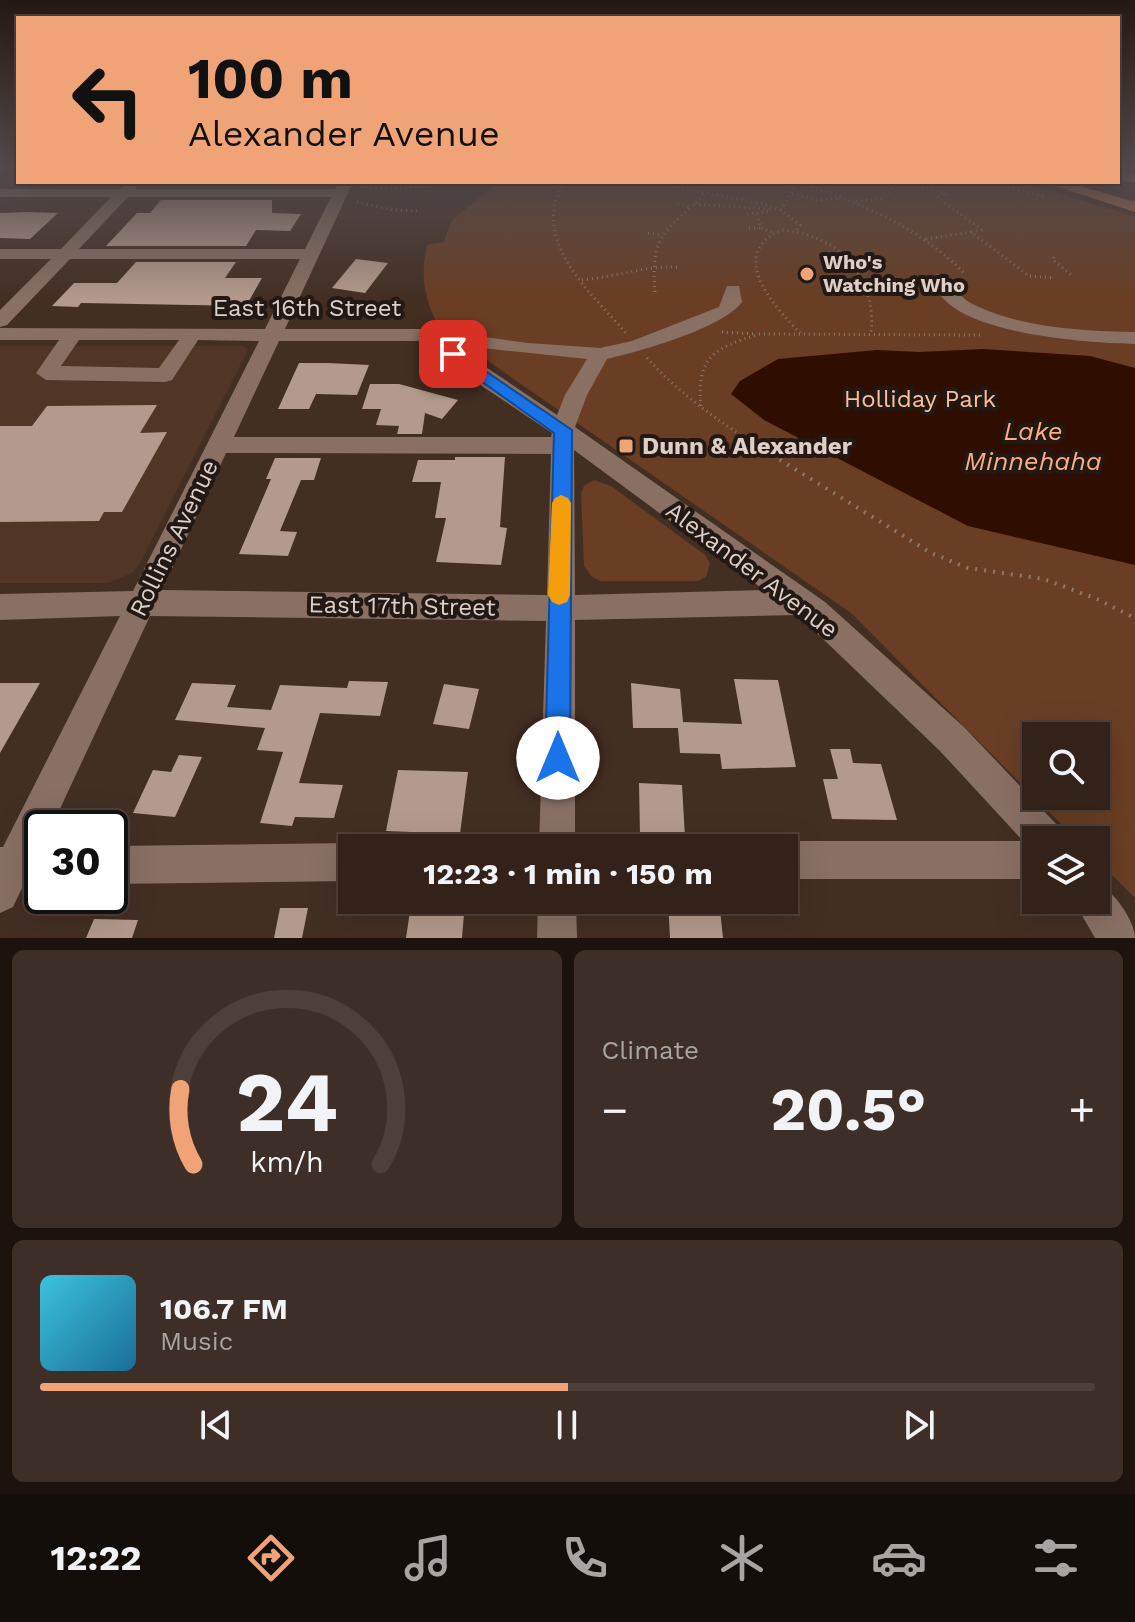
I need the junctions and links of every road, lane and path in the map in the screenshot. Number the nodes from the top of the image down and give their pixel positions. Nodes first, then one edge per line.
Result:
1 (105, 213) edge
2 (334, 213) edge
3 (552, 213) edge
4 (683, 213) edge
5 (756, 213) joint
6 (785, 213) edge
7 (873, 213) edge
8 (959, 213) edge
9 (747, 214) dead end
10 (749, 228) dead end
11 (761, 228) junction
12 (795, 231) junction
13 (971, 232) junction
14 (648, 233) dead end
15 (774, 233) junction
16 (662, 235) junction
17 (925, 239) junction
18 (0, 254) edge
19 (65, 254) junction
20 (311, 254) junction
21 (1054, 257) dead end
22 (653, 266) junction
23 (677, 267) dead end
24 (966, 275) dead end
25 (1073, 276) dead end
26 (1054, 278) dead end
27 (937, 279) dead end
28 (582, 280) junction
29 (733, 290) dead end
30 (655, 292) dead end
31 (0, 321) edge
32 (718, 332) dead end
33 (0, 334) edge
34 (73, 334) junction
35 (193, 334) junction
36 (273, 334) junction
37 (759, 334) junction
38 (801, 334) junction
39 (871, 334) junction
40 (428, 335) junction
41 (989, 335) dead end
42 (1135, 338) edge
43 (637, 346) junction
44 (600, 354) junction
45 (701, 406) junction
46 (563, 438) junction
47 (219, 445) junction
48 (803, 602) junction
49 (143, 603) junction
50 (0, 607) edge
51 (559, 608) junction
52 (1135, 618) edge
53 (1033, 826) edge
54 (557, 834) edge
55 (798, 860) edge
56 (1022, 860) edge
57 (338, 862) edge
58 (128, 865) edge
59 (14, 873) edge
60 (557, 914) edge
61 (1102, 914) edge
62 (557, 938) edge
63 (1118, 938) edge

1 - 19 street
2 - 20 street, Rollins Avenue
3 - 28 path
4 - 16 path
5 - 9 path
5 - 11 path
6 - 12 path
7 - 17 path
8 - 13 path
10 - 11 path
11 - 15 path
12 - 15 path
12 - 39 path
13 - 17 path
13 - 26 path
14 - 16 path
15 - 38 path
16 - 22 path
17 - 24 path
18 - 19 street
19 - 20 street
19 - 31 street
20 - 36 street, Rollins Avenue
21 - 25 path
22 - 23 path
22 - 28 path
22 - 30 path
27 - 42 street
28 - 43 path
29 - 43 street, East 16th Street
32 - 37 path
33 - 34 street, East 16th Street
34 - 35 street, East 16th Street
34 - 35 street
35 - 36 street, East 16th Street
36 - 40 street, East 16th Street
36 - 47 street, Rollins Avenue
37 - 38 path
37 - 45 path
38 - 39 path
39 - 41 path
40 - 44 street, East 16th Street
40 - 46 street, Alexander Avenue
43 - 44 street, East 16th Street
43 - 45 path
44 - 46 street
45 - 52 path
46 - 47 street
46 - 48 street, Alexander Avenue
46 - 51 street
47 - 49 street, Rollins Avenue
48 - 51 street, East 17th Street
48 - 53 street, Alexander Avenue
49 - 50 street, East 17th Street
49 - 51 street, East 17th Street
49 - 59 street, Rollins Avenue
51 - 54 street
55 - 56 street
57 - 58 street
60 - 62 street
61 - 63 street

